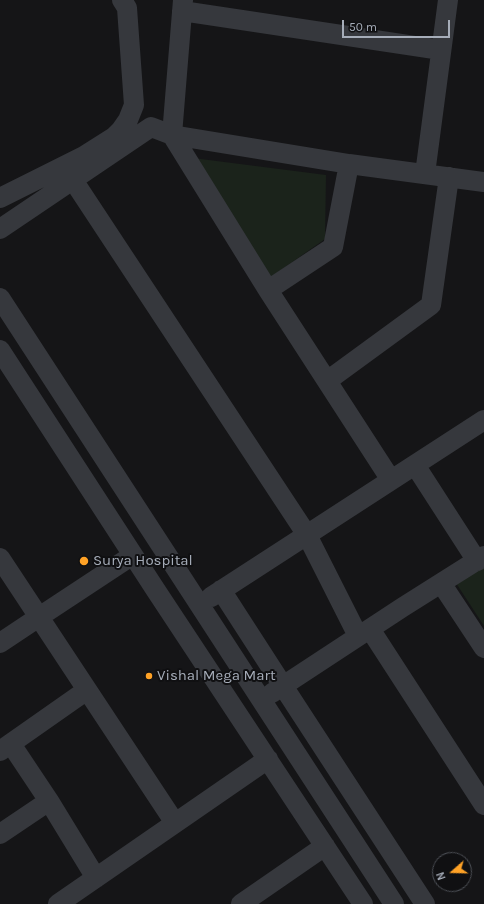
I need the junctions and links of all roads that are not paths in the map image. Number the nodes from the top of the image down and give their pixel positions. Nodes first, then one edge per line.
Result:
1 (122, 0) edge
2 (448, 0) edge
3 (182, 6) edge
4 (441, 50) junction
5 (172, 135) junction
6 (348, 164) junction
7 (425, 174) junction
8 (449, 177) junction
9 (73, 180) junction
10 (484, 182) edge
11 (0, 198) edge
12 (0, 229) edge
13 (268, 290) junction
14 (0, 298) edge
15 (0, 350) edge
16 (327, 381) junction
17 (484, 420) edge
18 (415, 465) junction
19 (392, 480) junction
20 (307, 535) junction
21 (134, 555) junction
22 (0, 558) edge
23 (480, 558) edge
24 (442, 583) junction
25 (221, 590) junction
26 (199, 605) junction
27 (39, 617) junction
28 (175, 619) junction
29 (364, 633) junction
30 (0, 643) edge
31 (484, 648) edge
32 (283, 686) junction
33 (87, 690) junction
34 (261, 700) junction
35 (5, 748) edge
36 (268, 759) junction
37 (48, 801) junction
38 (484, 805) edge
39 (175, 823) junction
40 (0, 834) edge
41 (324, 846) junction
42 (96, 878) junction
43 (58, 904) edge
44 (241, 904) edge
45 (363, 904) edge
46 (394, 904) edge
47 (425, 904) edge

1 - 11 street
2 - 4 street
3 - 4 street
3 - 5 street
4 - 7 street
5 - 6 street
5 - 9 street
5 - 13 street
6 - 7 street
6 - 13 street
7 - 8 street
8 - 10 street
8 - 16 street
9 - 12 street
9 - 20 street
13 - 16 street
14 - 26 street
15 - 21 street
16 - 19 street
17 - 18 street
18 - 19 street
18 - 23 street
19 - 20 street
20 - 25 street
20 - 29 street
21 - 27 street
21 - 28 street
22 - 27 street
23 - 24 street
24 - 29 street
24 - 31 street
25 - 26 street
25 - 32 street
26 - 28 street
26 - 34 street
27 - 30 street
27 - 33 street
28 - 36 street
29 - 32 street
29 - 38 street
32 - 34 street
32 - 47 street
33 - 35 street
33 - 39 street
34 - 46 street
35 - 37 street
36 - 39 street
36 - 41 street
37 - 40 street
37 - 42 street
39 - 42 street
41 - 44 street
41 - 45 street
42 - 43 street

